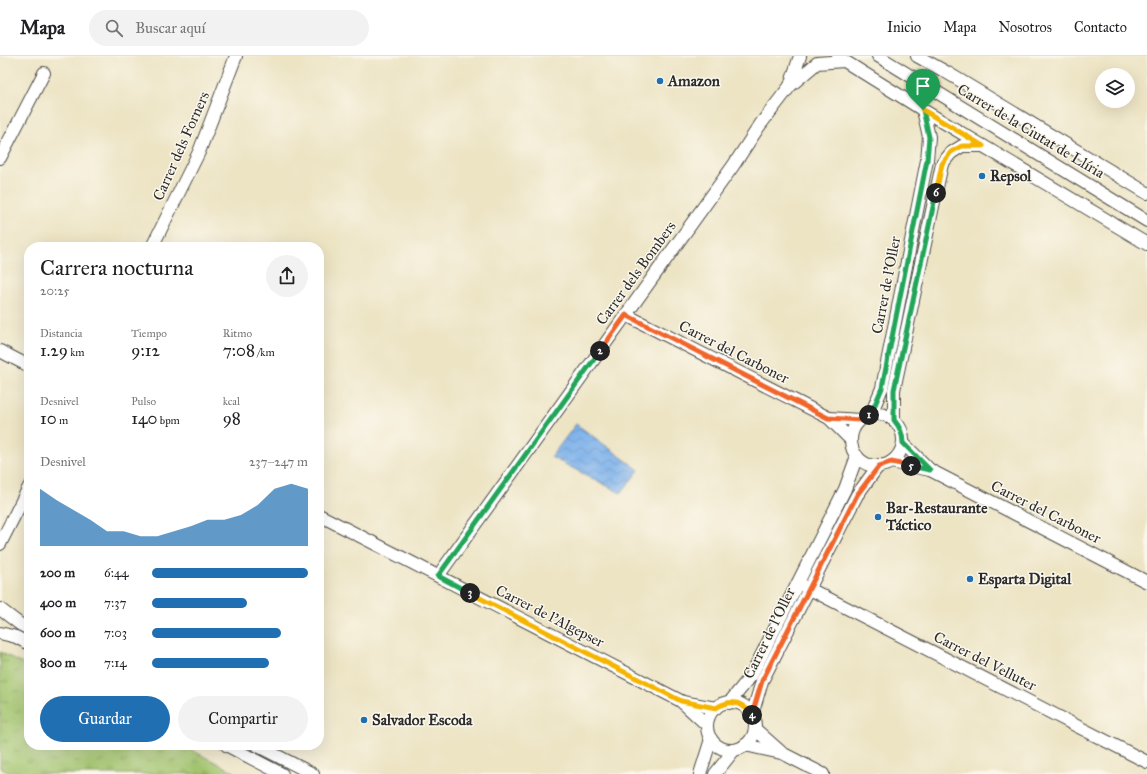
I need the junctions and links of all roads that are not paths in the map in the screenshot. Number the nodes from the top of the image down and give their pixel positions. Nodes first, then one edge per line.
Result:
1 (236, 56) edge
2 (800, 56) edge
3 (878, 56) edge
4 (917, 56) edge
5 (929, 56) edge
6 (840, 59) edge
7 (946, 72) junction
8 (44, 73) dead end
9 (790, 86) junction
10 (923, 110) junction
11 (983, 146) junction
12 (0, 158) edge
13 (927, 160) junction
14 (942, 164) junction
15 (1147, 193) edge
16 (1147, 221) edge
17 (154, 242) edge
18 (1147, 244) edge
19 (626, 315) junction
20 (0, 351) edge
21 (24, 363) edge
22 (866, 417) junction
23 (828, 418) junction
24 (894, 420) junction
25 (851, 440) junction
26 (903, 443) junction
27 (857, 456) junction
28 (891, 462) junction
29 (879, 466) junction
30 (930, 470) junction
31 (24, 497) edge
32 (324, 518) edge
33 (0, 544) edge
34 (438, 576) junction
35 (798, 582) junction
36 (1147, 582) edge
37 (809, 588) junction
38 (0, 609) edge
39 (24, 626) edge
40 (0, 633) edge
41 (24, 641) edge
42 (681, 701) junction
43 (729, 703) junction
44 (716, 708) junction
45 (752, 715) junction
46 (707, 725) junction
47 (755, 729) junction
48 (711, 739) junction
49 (740, 748) junction
50 (236, 750) edge
51 (266, 750) edge
52 (782, 753) junction
53 (1147, 762) edge
54 (806, 770) edge
55 (282, 774) edge
56 (313, 774) edge
57 (700, 774) edge
58 (715, 774) edge
59 (823, 774) edge

1 - 17 street, Carrer dels Forners
2 - 9 street, Carrer dels Bombers
3 - 16 street, Carrer de la Ciutat de Llíria
4 - 7 street, Carrer de la Ciutat de Llíria
5 - 7 street
6 - 9 street, Carrer dels Bombers
6 - 10 street
7 - 15 street, Carrer de la Ciutat de Llíria
8 - 12 street
9 - 19 street, Carrer dels Bombers
10 - 11 street
10 - 13 street, Carrer de l'Oller
11 - 14 street
11 - 18 street
13 - 14 street
13 - 22 street, Carrer de l'Oller
14 - 24 street, Carrer de l'Oller
19 - 23 street, Carrer del Carboner
19 - 34 street, Carrer dels Bombers
20 - 21 street
22 - 23 street, Carrer del Carboner
22 - 24 street
22 - 25 street
23 - 25 street, Carrer del Carboner
24 - 26 street
25 - 27 street
26 - 28 street
26 - 30 street, Carrer del Carboner
27 - 29 street
27 - 35 street, Carrer de l'Oller
28 - 29 street
28 - 30 street, Carrer del Carboner
29 - 37 street, Carrer de l'Oller
30 - 36 street, Carrer del Carboner
31 - 33 street
32 - 34 street, Carrer de l'Algepser
34 - 42 street, Carrer de l'Algepser
35 - 37 street, Carrer de l'Oller
35 - 43 street, Carrer de l'Oller
37 - 45 street, Carrer de l'Oller
37 - 53 street, Carrer del Velluter
38 - 39 street
40 - 41 street
42 - 44 street
42 - 46 street
43 - 44 street
43 - 45 street
44 - 46 street
45 - 47 street
46 - 48 street
47 - 49 street
47 - 52 street
48 - 49 street
48 - 57 street
49 - 52 street
49 - 58 street
50 - 55 street
51 - 56 street
52 - 54 street
54 - 59 street

